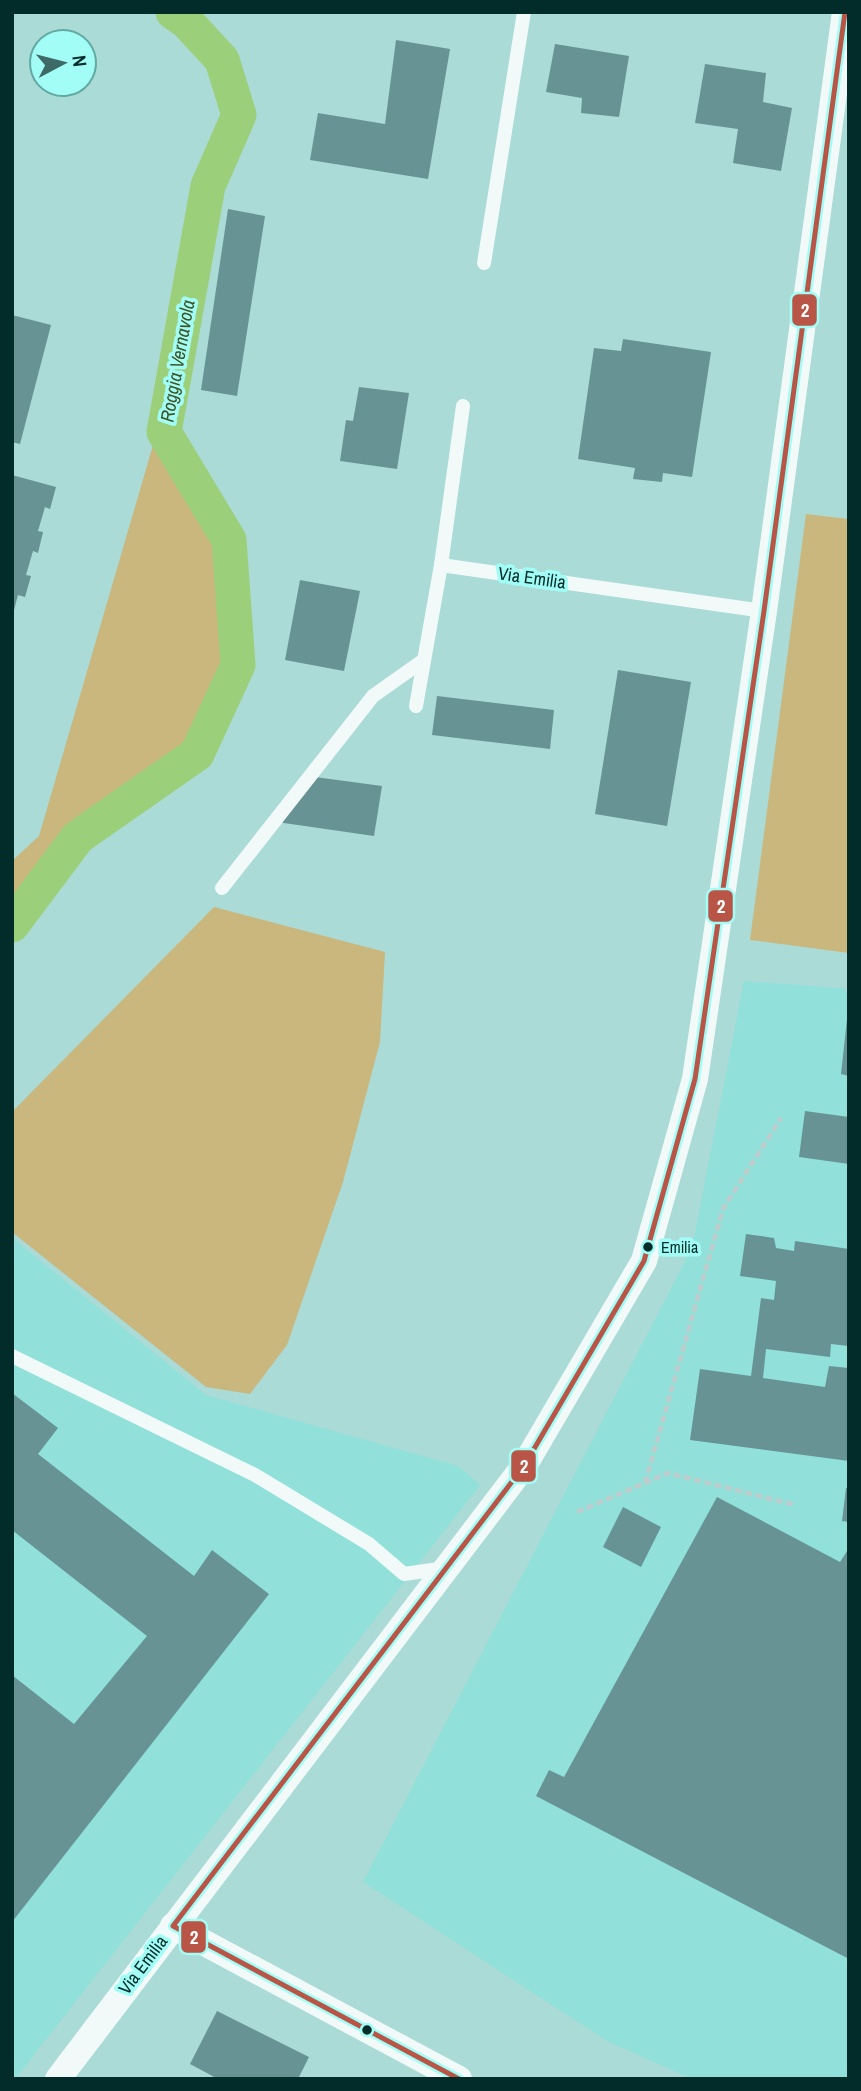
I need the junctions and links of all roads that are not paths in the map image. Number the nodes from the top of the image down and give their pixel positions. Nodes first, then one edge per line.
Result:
1 (524, 12) edge
2 (845, 12) edge
3 (484, 263) dead end
4 (463, 406) dead end
5 (442, 565) junction
6 (765, 611) junction
7 (424, 660) junction
8 (416, 706) dead end
9 (222, 888) dead end
10 (12, 1356) edge
11 (447, 1568) junction
12 (173, 1926) junction
13 (58, 2079) edge
14 (458, 2079) edge

1 - 3 lane
2 - 6 street, Via Emilia
4 - 5 lane
5 - 6 lane, Via Emilia
5 - 7 lane
6 - 11 street, Via Emilia
7 - 8 lane
7 - 9 lane
10 - 11 lane
11 - 12 street, Via Emilia
12 - 13 street, Via Emilia
12 - 14 street

